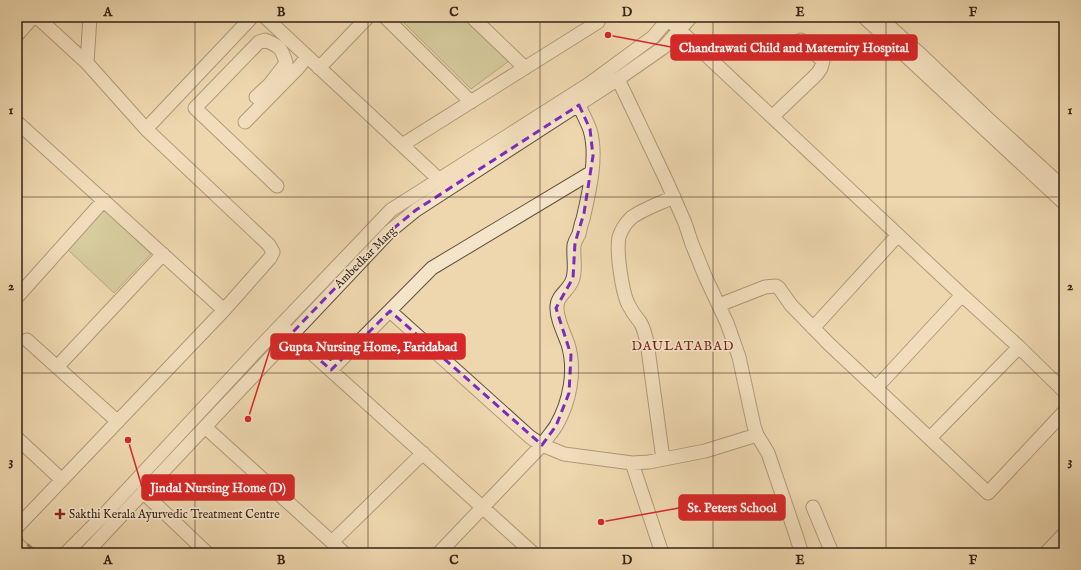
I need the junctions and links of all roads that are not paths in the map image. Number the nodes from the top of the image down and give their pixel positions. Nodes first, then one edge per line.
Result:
1 (33, 17) edge
2 (37, 17) edge
3 (252, 17) edge
4 (265, 17) edge
5 (368, 17) edge
6 (385, 17) edge
7 (472, 17) edge
8 (593, 17) edge
9 (691, 17) edge
10 (864, 17) edge
11 (879, 17) edge
12 (91, 18) edge
13 (669, 18) edge
14 (679, 30) junction
15 (17, 35) edge
16 (801, 40) dead end
17 (224, 46) junction
18 (307, 57) junction
19 (240, 62) junction
20 (87, 64) junction
21 (319, 68) junction
22 (525, 68) junction
23 (618, 79) junction
24 (256, 97) dead end
25 (471, 102) junction
26 (579, 104) junction
27 (772, 117) junction
28 (17, 122) edge
29 (245, 122) dead end
30 (146, 129) junction
31 (402, 145) junction
32 (592, 172) junction
33 (444, 184) junction
34 (277, 186) dead end
35 (1064, 188) edge
36 (674, 198) junction
37 (104, 200) junction
38 (1064, 203) edge
39 (898, 235) junction
40 (164, 254) junction
41 (962, 295) junction
42 (18, 296) dead end
43 (720, 305) junction
44 (224, 310) junction
45 (390, 311) junction
46 (281, 325) junction
47 (814, 328) junction
48 (291, 334) junction
49 (27, 340) dead end
50 (1020, 347) junction
51 (57, 367) junction
52 (331, 370) junction
53 (876, 388) junction
54 (1064, 390) edge
55 (1064, 412) edge
56 (117, 421) junction
57 (205, 427) junction
58 (757, 435) junction
59 (930, 438) junction
60 (18, 439) edge
61 (542, 445) junction
62 (423, 453) junction
63 (663, 459) junction
64 (632, 463) junction
65 (62, 480) junction
66 (143, 492) junction
67 (482, 507) junction
68 (813, 507) dead end
69 (17, 527) edge
70 (1064, 534) edge
71 (332, 542) junction
72 (17, 544) edge
73 (27, 553) edge
74 (66, 553) edge
75 (86, 553) edge
76 (208, 553) edge
77 (344, 553) edge
78 (439, 553) edge
79 (533, 553) edge
80 (662, 553) edge
81 (799, 553) edge
82 (832, 553) edge
83 (1046, 553) edge

1 - 15 street
2 - 20 street
3 - 17 street
4 - 18 street
5 - 21 street
6 - 25 street
7 - 22 street
8 - 22 street
9 - 14 street, Ambedkar Marg
10 - 38 street
11 - 35 street
12 - 20 street
13 - 14 street
13 - 33 street, Ambedkar Marg
14 - 23 street, Ambedkar Marg
14 - 27 street
16 - 27 street
17 - 19 street
17 - 30 street
18 - 21 street
18 - 29 street
19 - 24 street
19 - 34 street
20 - 30 street
21 - 31 street
22 - 25 street
23 - 26 street, Ambedkar Marg
23 - 36 street
25 - 31 street
26 - 32 street
26 - 33 street, Ambedkar Marg
27 - 39 street
28 - 37 street
30 - 44 street
31 - 33 street
32 - 45 street
32 - 61 street
33 - 46 street, Ambedkar Marg
33 - 48 street, Ambedkar Marg
36 - 43 street
36 - 63 street
37 - 40 street
37 - 42 street
39 - 41 street
39 - 47 street
40 - 44 street
40 - 51 street
41 - 50 street
41 - 53 street
43 - 47 street
43 - 58 street
44 - 56 street
45 - 52 street
45 - 61 street
46 - 48 street
46 - 74 street, Ambedkar Marg
47 - 53 street
48 - 52 street
48 - 57 street, Ambedkar Marg
49 - 51 street
50 - 54 street
50 - 59 street
51 - 56 street
52 - 62 street
53 - 59 street
55 - 59 street
56 - 65 street
57 - 66 street, Ambedkar Marg
57 - 71 street
58 - 63 street
58 - 81 street
60 - 65 street
61 - 64 street
61 - 67 street
62 - 67 street
62 - 71 street
63 - 64 street
64 - 80 street
65 - 69 street
66 - 75 street, Ambedkar Marg
66 - 76 street
67 - 78 street
67 - 79 street
68 - 82 street
70 - 83 street
71 - 77 street
72 - 73 street

